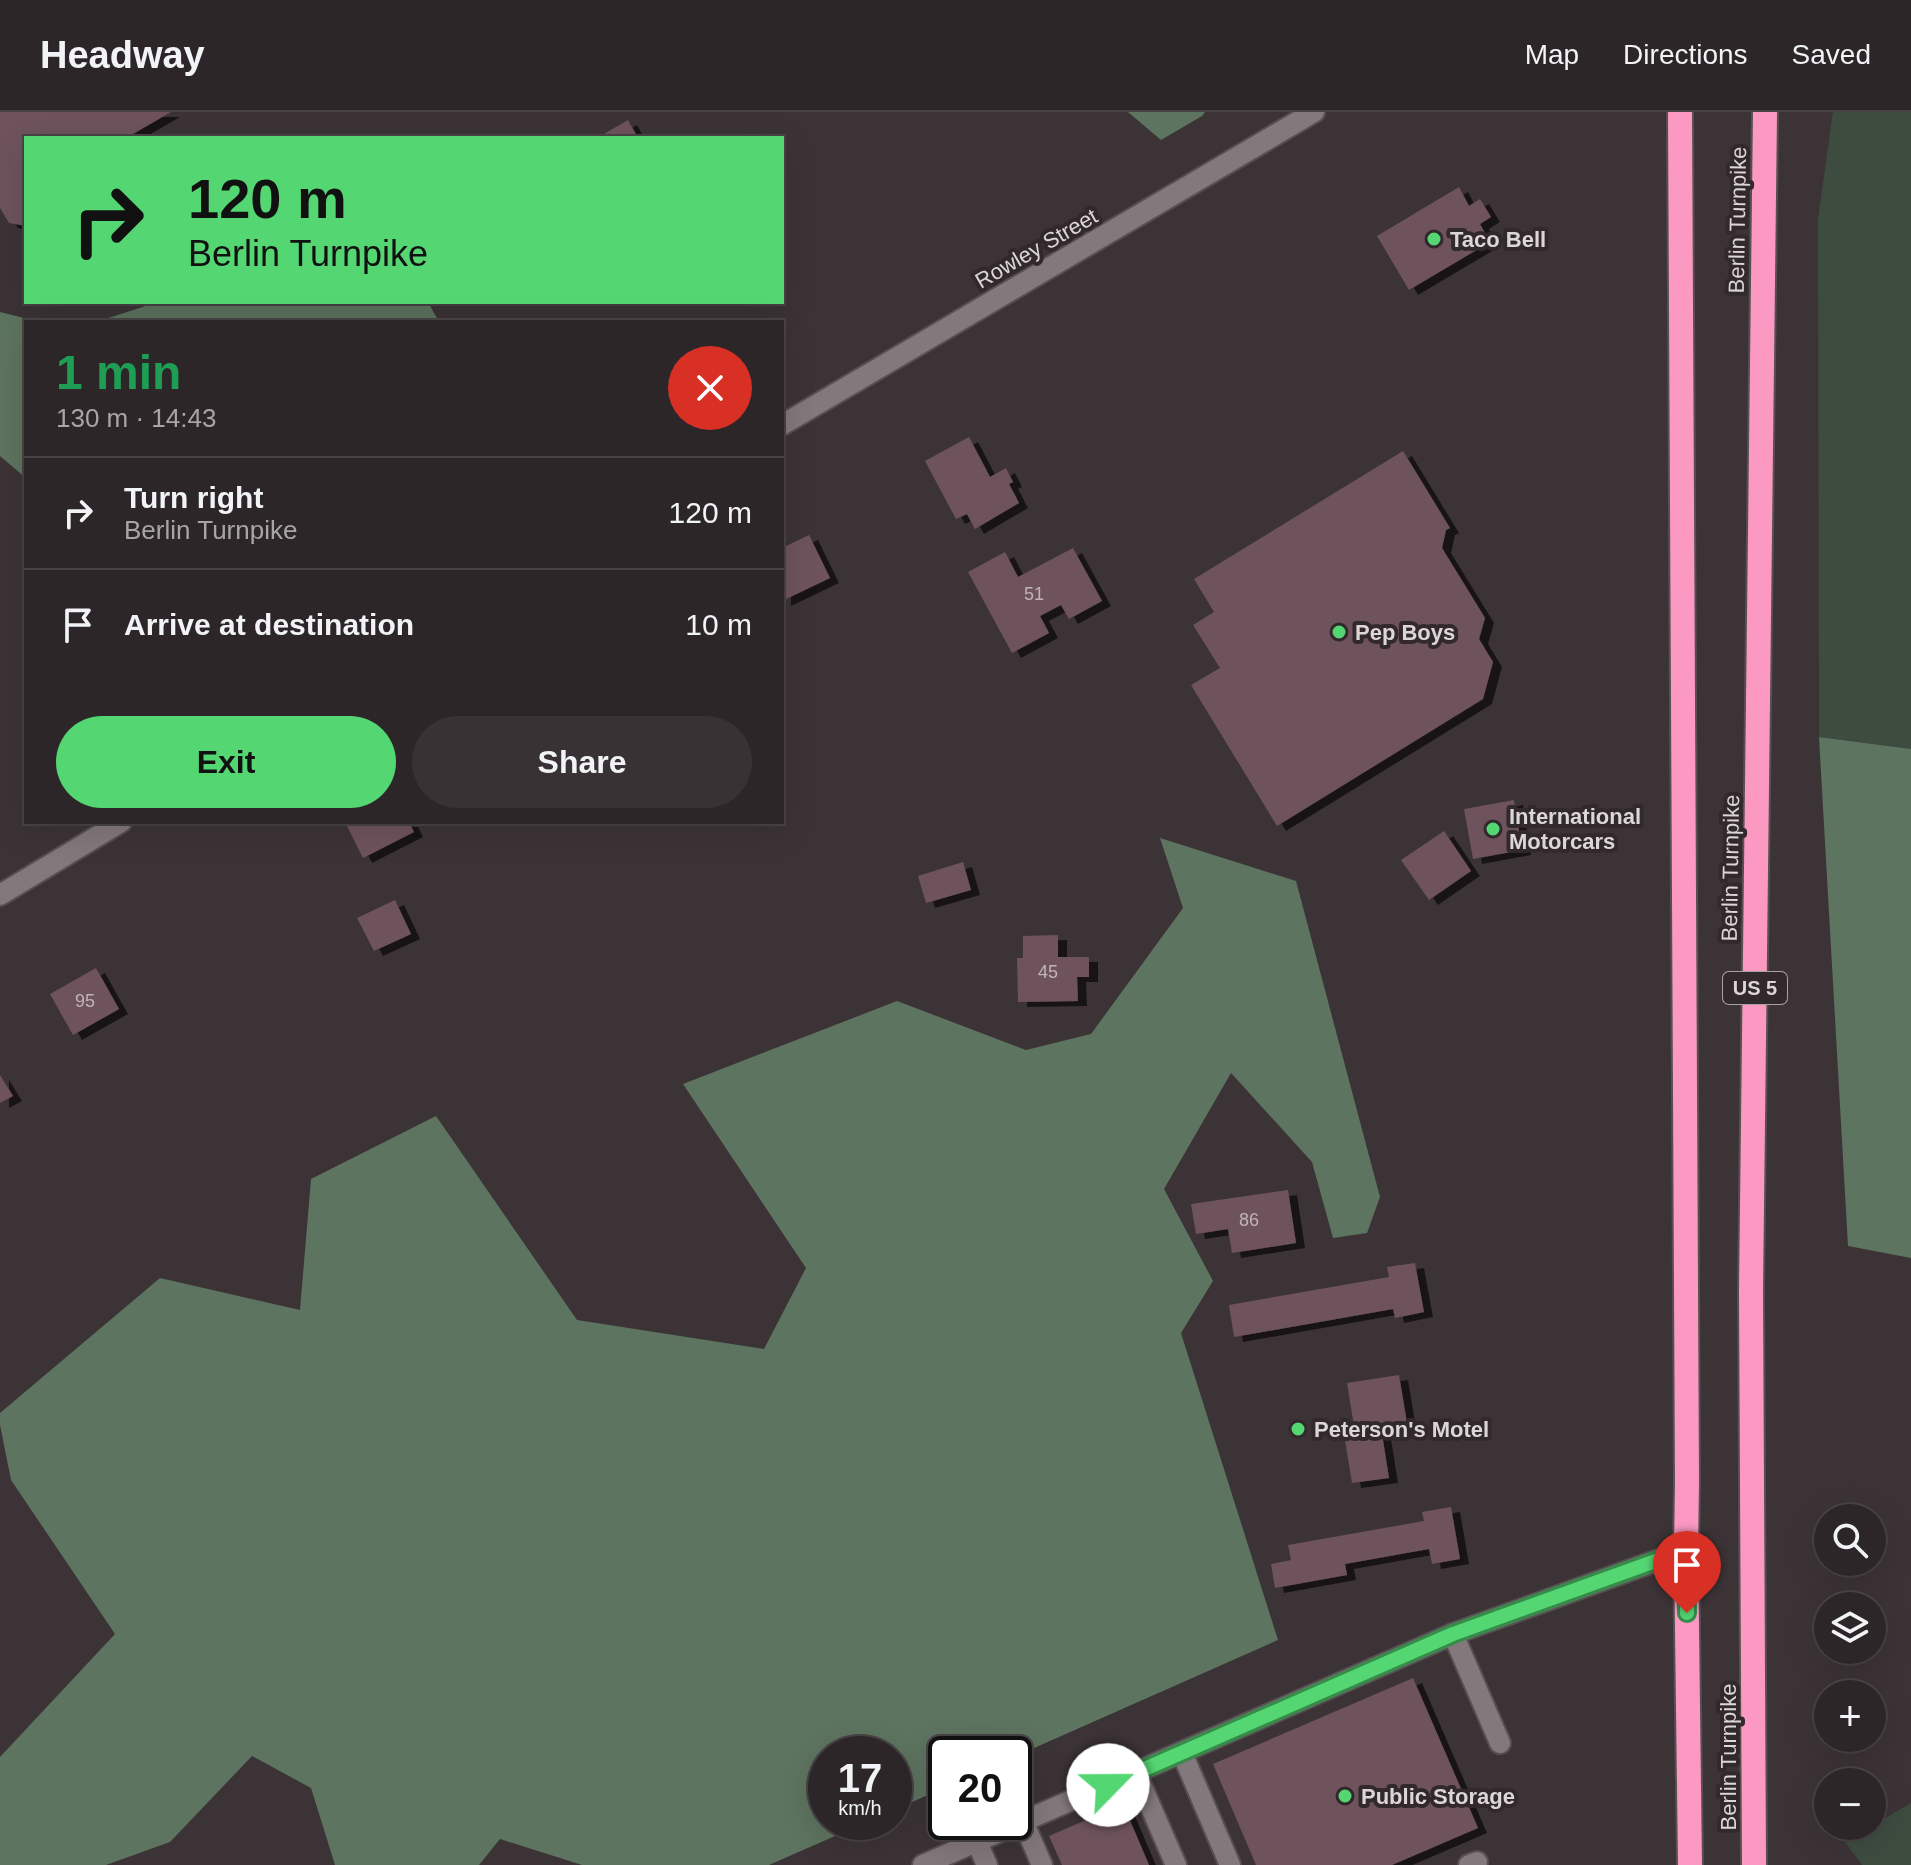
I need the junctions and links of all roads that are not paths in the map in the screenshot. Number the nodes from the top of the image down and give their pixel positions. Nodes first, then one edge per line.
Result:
1 (1314, 112) edge
2 (1680, 112) edge
3 (1765, 112) edge
4 (784, 424) edge
5 (118, 824) edge
6 (0, 895) edge
7 (1686, 1550) junction
8 (1453, 1634) junction
9 (1500, 1743) dead end
10 (1182, 1753) junction
11 (1136, 1773) junction
12 (1032, 1817) edge
13 (981, 1840) edge
14 (1031, 1840) edge
15 (977, 1842) junction
16 (923, 1865) edge
17 (987, 1865) edge
18 (1042, 1865) edge
19 (1176, 1865) edge
20 (1230, 1865) edge
21 (1690, 1865) edge
22 (1754, 1865) edge

1 - 4 street, Rowley Street
2 - 7 highway, Berlin Turnpike
3 - 22 highway, Berlin Turnpike / US 5
5 - 6 street
7 - 8 street
7 - 21 highway, Berlin Turnpike
8 - 9 street
8 - 10 street
10 - 11 street
10 - 20 street
11 - 12 street
11 - 19 street
13 - 15 street
14 - 18 street
15 - 16 street
15 - 17 street

